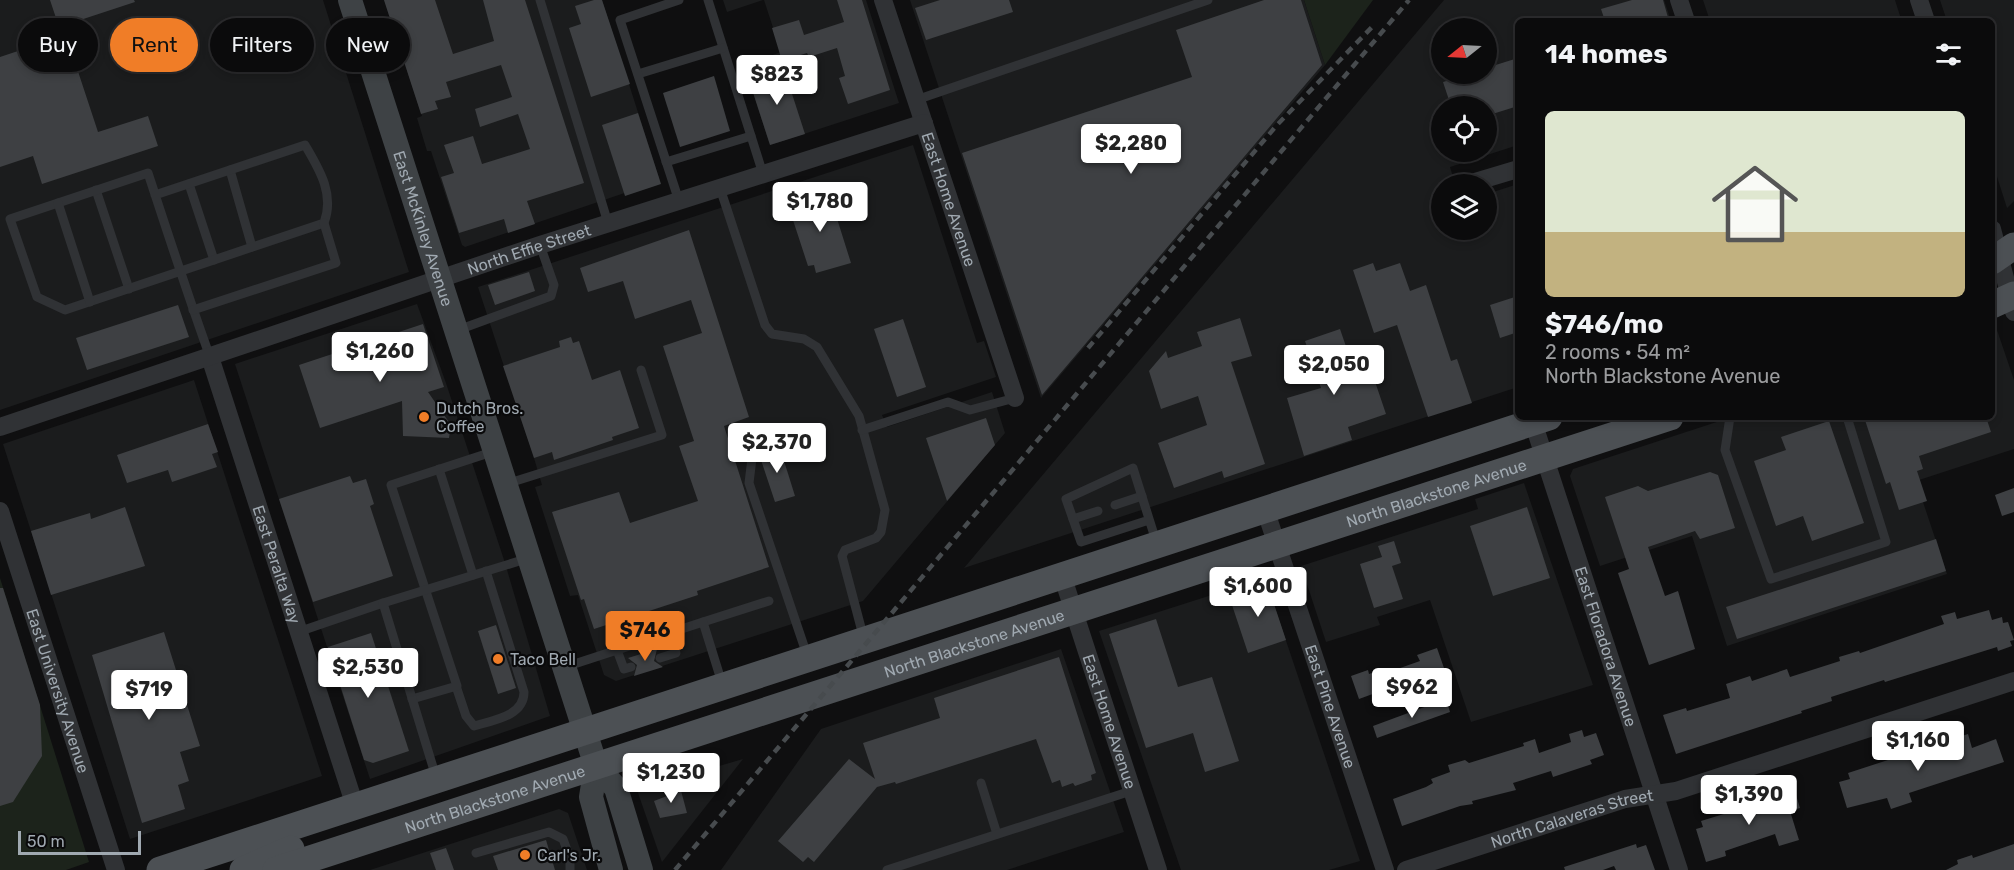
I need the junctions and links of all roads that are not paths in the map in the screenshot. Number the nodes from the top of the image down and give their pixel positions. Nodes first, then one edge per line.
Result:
1 (350, 0) edge
2 (540, 0) edge
3 (679, 0) edge
4 (708, 0) edge
5 (883, 0) edge
6 (1208, 0) edge
7 (1679, 0) edge
8 (1919, 0) edge
9 (1685, 18) edge
10 (1925, 18) edge
11 (723, 48) junction
12 (638, 74) junction
13 (916, 100) junction
14 (924, 123) junction
15 (751, 136) junction
16 (666, 162) junction
17 (230, 170) junction
18 (1515, 170) edge
19 (763, 174) junction
20 (1497, 175) edge
21 (189, 184) junction
22 (720, 188) junction
23 (96, 190) junction
24 (155, 195) junction
25 (679, 201) junction
26 (58, 203) junction
27 (324, 223) junction
28 (608, 223) junction
29 (1995, 237) edge
30 (540, 245) junction
31 (252, 248) junction
32 (2002, 255) edge
33 (214, 260) junction
34 (180, 272) junction
35 (439, 278) junction
36 (129, 289) junction
37 (90, 302) junction
38 (2007, 302) edge
39 (193, 310) junction
40 (456, 331) junction
41 (210, 357) junction
42 (641, 370) dead end
43 (1015, 398) joint
44 (1541, 420) edge
45 (1661, 420) edge
46 (1730, 420) edge
47 (1848, 420) edge
48 (0, 428) edge
49 (862, 430) junction
50 (753, 450) dead end
51 (495, 451) junction
52 (1544, 458) junction
53 (439, 469) junction
54 (506, 484) junction
55 (1142, 496) junction
56 (1115, 505) dead end
57 (1265, 509) junction
58 (0, 511) edge
59 (1098, 511) dead end
60 (1073, 519) junction
61 (1153, 532) junction
62 (1276, 545) junction
63 (529, 558) junction
64 (486, 571) junction
65 (1062, 574) junction
66 (473, 575) junction
67 (425, 590) junction
68 (769, 600) dead end
69 (383, 603) junction
70 (1074, 610) junction
71 (703, 622) junction
72 (298, 632) junction
73 (669, 633) junction
74 (864, 639) junction
75 (617, 650) junction
76 (808, 657) junction
77 (660, 658) dead end
78 (564, 667) junction
79 (631, 667) dead end
80 (2014, 681) edge
81 (723, 685) junction
82 (456, 686) junction
83 (412, 699) junction
84 (585, 732) junction
85 (596, 766) junction
86 (436, 780) junction
87 (981, 783) dead end
88 (1131, 791) junction
89 (1654, 794) junction
90 (355, 806) junction
91 (302, 824) junction
92 (997, 834) junction
93 (477, 853) dead end
94 (116, 870) edge
95 (160, 870) edge
96 (214, 870) edge
97 (243, 870) edge
98 (276, 870) edge
99 (570, 870) edge
100 (611, 870) edge
101 (641, 870) edge
102 (887, 870) edge
103 (1158, 870) edge
104 (1385, 870) edge
105 (1406, 870) edge
106 (1679, 870) edge

1 - 35 main road, East McKinley Avenue
2 - 28 lane
3 - 12 lane
4 - 11 lane
5 - 13 street, East Home Avenue
6 - 13 lane
7 - 9 street
8 - 10 street
11 - 12 lane
11 - 15 lane
12 - 16 lane
13 - 14 street, East Home Avenue
14 - 19 street, North Effie Street
14 - 43 street, East Home Avenue
15 - 16 lane
15 - 19 lane
16 - 25 lane
17 - 21 lane
17 - 27 lane
17 - 31 lane
18 - 20 street
19 - 22 street, North Effie Street
21 - 24 lane
21 - 33 lane
22 - 25 street, North Effie Street
22 - 49 lane
23 - 24 lane
23 - 26 lane
23 - 36 lane
24 - 34 lane
25 - 28 street, North Effie Street
26 - 37 lane
26 - 37 lane
27 - 31 lane
27 - 39 lane
28 - 30 street, North Effie Street
29 - 32 street
30 - 35 street, North Effie Street
30 - 40 lane
31 - 33 lane
32 - 38 street
33 - 34 lane
34 - 36 lane
34 - 39 lane
35 - 40 main road, East McKinley Avenue
35 - 41 street, North Effie Street
36 - 37 lane
39 - 41 lane
40 - 51 main road, East McKinley Avenue
41 - 48 street, North Effie Street
41 - 72 street, East Peralta Way
42 - 54 lane
43 - 49 lane
44 - 52 street, East Floradora Avenue
44 - 57 main road
45 - 52 main road, North Blackstone Avenue
46 - 47 lane
49 - 74 lane
50 - 76 lane
51 - 53 lane
51 - 54 main road, East McKinley Avenue
52 - 62 main road, North Blackstone Avenue
52 - 89 street, East Floradora Avenue
53 - 66 lane
53 - 67 lane
54 - 63 main road, East McKinley Avenue
55 - 56 lane
55 - 60 lane
55 - 61 lane
57 - 61 main road
57 - 62 street, East Pine Avenue
58 - 94 street, East University Avenue
59 - 60 lane
60 - 61 lane
61 - 65 main road
62 - 70 main road, North Blackstone Avenue
62 - 104 street, East Pine Avenue
63 - 64 lane
63 - 78 main road, East McKinley Avenue
64 - 66 lane
64 - 82 lane
65 - 70 street, East Home Avenue
65 - 74 main road
66 - 67 lane
67 - 69 lane
67 - 82 lane
68 - 71 lane
69 - 72 lane
69 - 83 lane
70 - 85 main road, North Blackstone Avenue
70 - 88 street, East Home Avenue
71 - 73 lane
71 - 81 lane
72 - 90 street, East Peralta Way
73 - 75 lane
73 - 77 lane
74 - 76 main road
75 - 78 lane
75 - 79 lane
76 - 81 main road
78 - 84 main road, East McKinley Avenue
80 - 89 street, North Calaveras Street
81 - 84 main road
82 - 83 lane
83 - 86 lane
84 - 85 main road, East McKinley Avenue
84 - 86 main road
85 - 98 main road, North Blackstone Avenue
85 - 100 main road, East McKinley Avenue
85 - 101 main road, East McKinley Avenue
86 - 90 main road
87 - 92 lane
88 - 92 lane
88 - 103 street, East Home Avenue
89 - 105 street, North Calaveras Street
89 - 106 street, East Floradora Avenue
90 - 91 main road
90 - 97 main road
91 - 95 main road
91 - 96 main road
92 - 102 lane
93 - 99 lane

